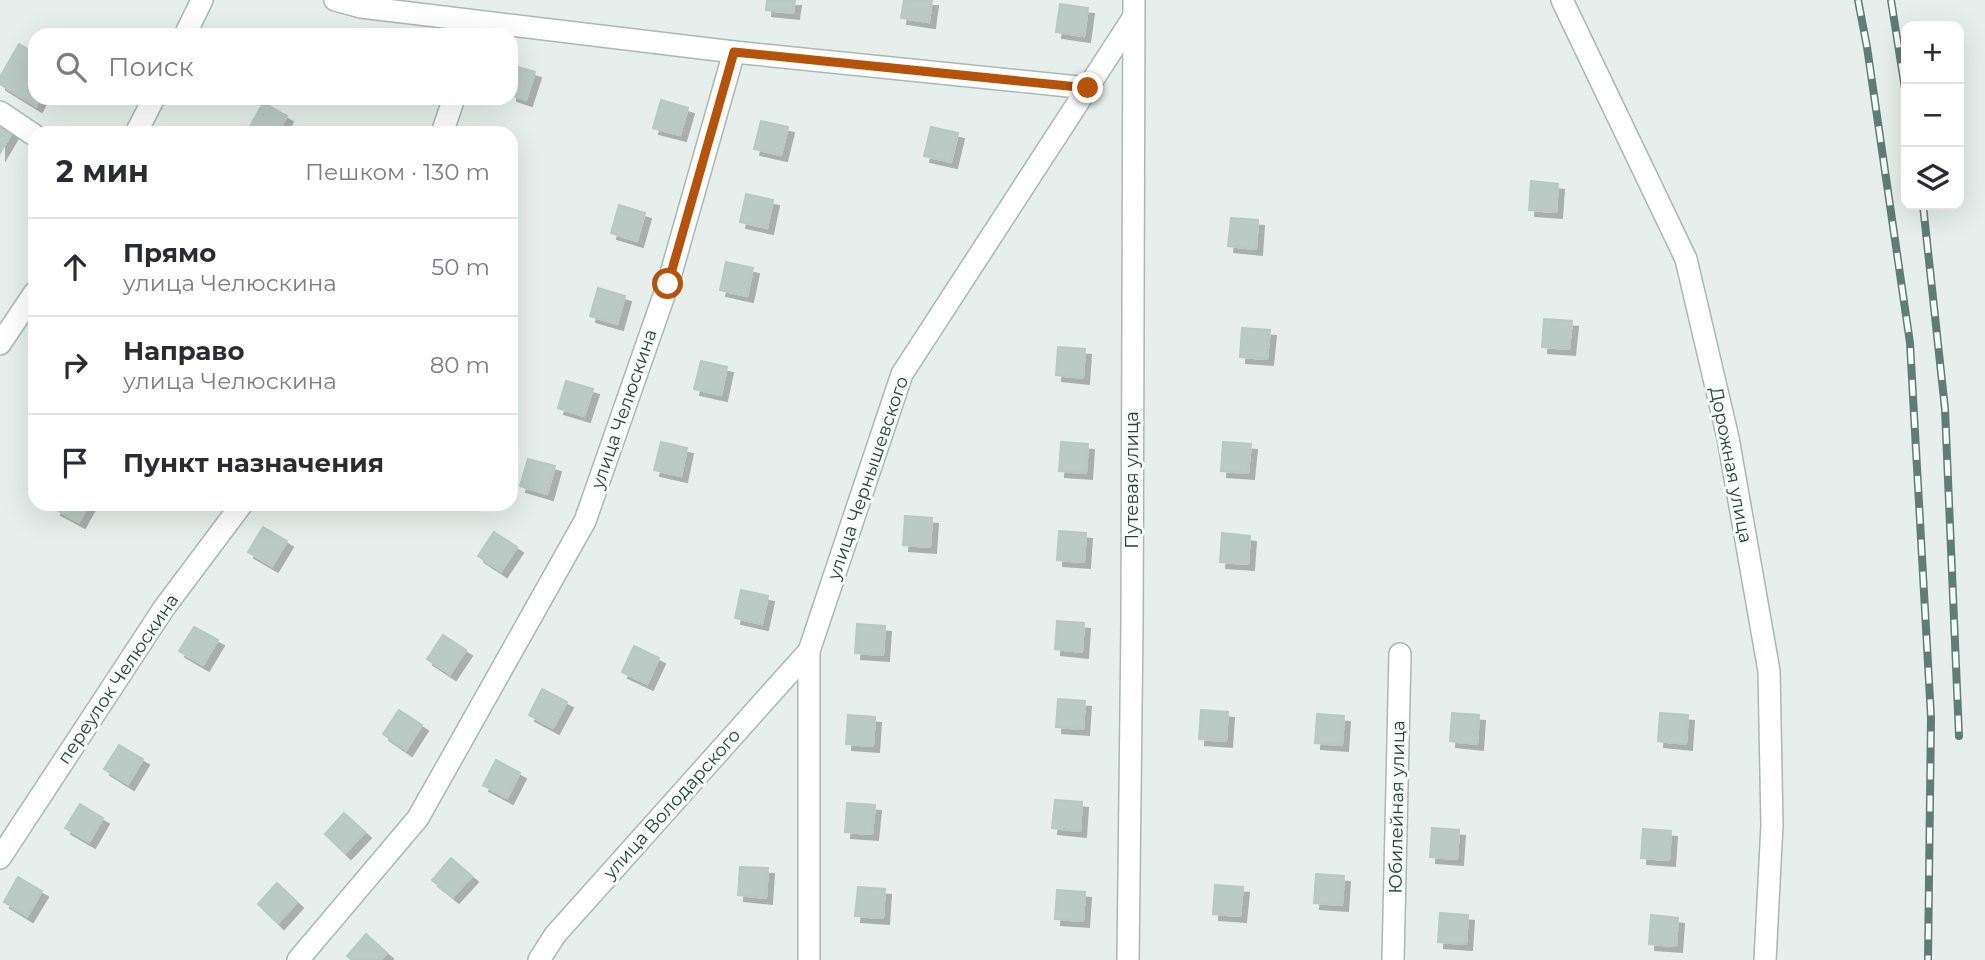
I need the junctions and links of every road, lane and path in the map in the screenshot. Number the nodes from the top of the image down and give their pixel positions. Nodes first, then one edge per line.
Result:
1 (202, 0) edge
2 (335, 0) edge
3 (1562, 0) edge
4 (1133, 9) edge
5 (463, 27) edge
6 (188, 28) edge
7 (518, 32) edge
8 (734, 52) junction
9 (1088, 88) junction
10 (150, 105) edge
11 (452, 105) edge
12 (0, 112) edge
13 (140, 126) edge
14 (444, 126) edge
15 (28, 131) edge
16 (28, 302) edge
17 (0, 344) edge
18 (237, 511) edge
19 (809, 651) junction
20 (1400, 654) dead end
21 (0, 858) edge
22 (298, 960) edge
23 (539, 960) edge
24 (809, 960) edge
25 (1128, 960) edge
26 (1393, 960) edge
27 (1765, 960) edge

1 - 6 street
2 - 5 street
3 - 27 street, Дорожная улица
4 - 9 street, улица Чернышевского
4 - 25 street, Путевая улица
7 - 8 street
8 - 9 street
8 - 22 street, улица Челюскина
9 - 19 street, улица Чернышевского
10 - 13 street
11 - 14 street
12 - 15 street
16 - 17 street
18 - 21 street, переулок Челюскина
19 - 23 street, улица Володарского
19 - 24 street, улица Чернышевского
20 - 26 street, Юбилейная улица

